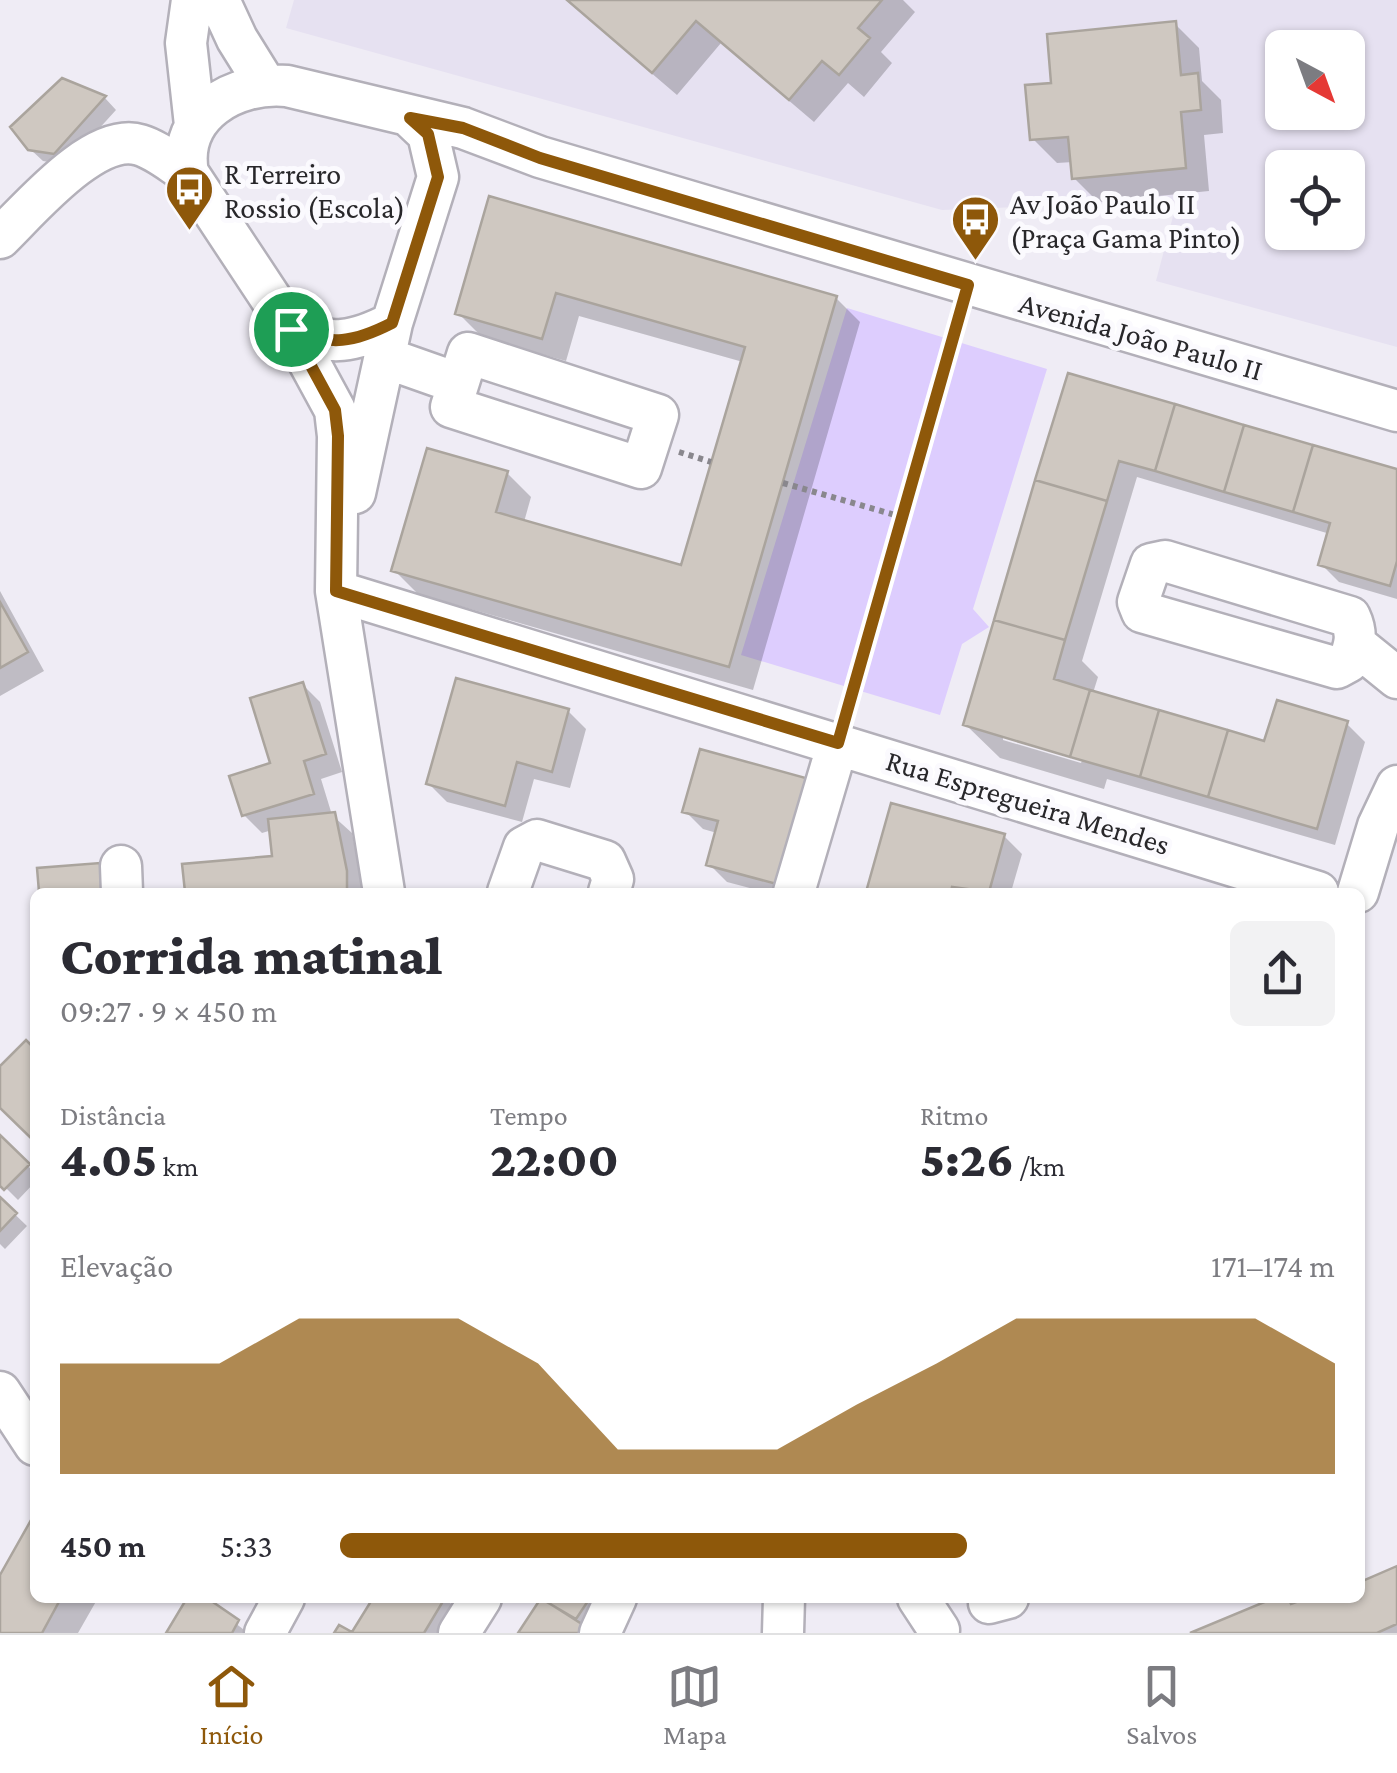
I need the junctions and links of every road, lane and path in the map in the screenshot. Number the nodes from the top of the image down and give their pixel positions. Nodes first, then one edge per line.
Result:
1 (192, 0) edge
2 (219, 0) edge
3 (264, 84) junction
4 (410, 118) junction
5 (196, 125) junction
6 (540, 158) junction
7 (188, 173) junction
8 (438, 177) junction
9 (0, 238) edge
10 (968, 285) junction
11 (291, 329) junction
12 (389, 340) junction
13 (457, 384) junction
14 (1397, 411) edge
15 (783, 483) dead end
16 (902, 517) junction
17 (336, 591) junction
18 (1356, 644) junction
19 (1397, 678) edge
20 (838, 743) junction
21 (1397, 786) edge
22 (383, 888) edge
23 (509, 888) edge
24 (609, 888) edge
25 (795, 888) edge
26 (1305, 888) edge
27 (1359, 888) edge
28 (0, 1392) edge
29 (30, 1437) edge
30 (281, 1603) edge
31 (477, 1603) edge
32 (614, 1603) edge
33 (784, 1603) edge
34 (265, 1633) edge
35 (459, 1633) edge
36 (600, 1633) edge
37 (783, 1633) edge

1 - 5 street
2 - 3 street
3 - 4 street
3 - 5 street
4 - 6 street, Avenida João Paulo II
4 - 8 street
5 - 7 street
6 - 8 street, Avenida João Paulo II
6 - 10 street, Avenida João Paulo II
7 - 9 street
7 - 11 street
8 - 12 street
10 - 14 street, Avenida João Paulo II
10 - 16 path
11 - 12 street
11 - 17 street
12 - 13 street
12 - 17 street
13 - 13 street
15 - 16 path
16 - 20 path
17 - 20 street, Rua Espregueira Mendes
17 - 22 street
18 - 18 street
18 - 19 street
20 - 25 street
20 - 26 street, Rua Espregueira Mendes
21 - 27 street
23 - 24 street
28 - 29 street
30 - 34 street
31 - 35 street
32 - 36 street
33 - 37 street

